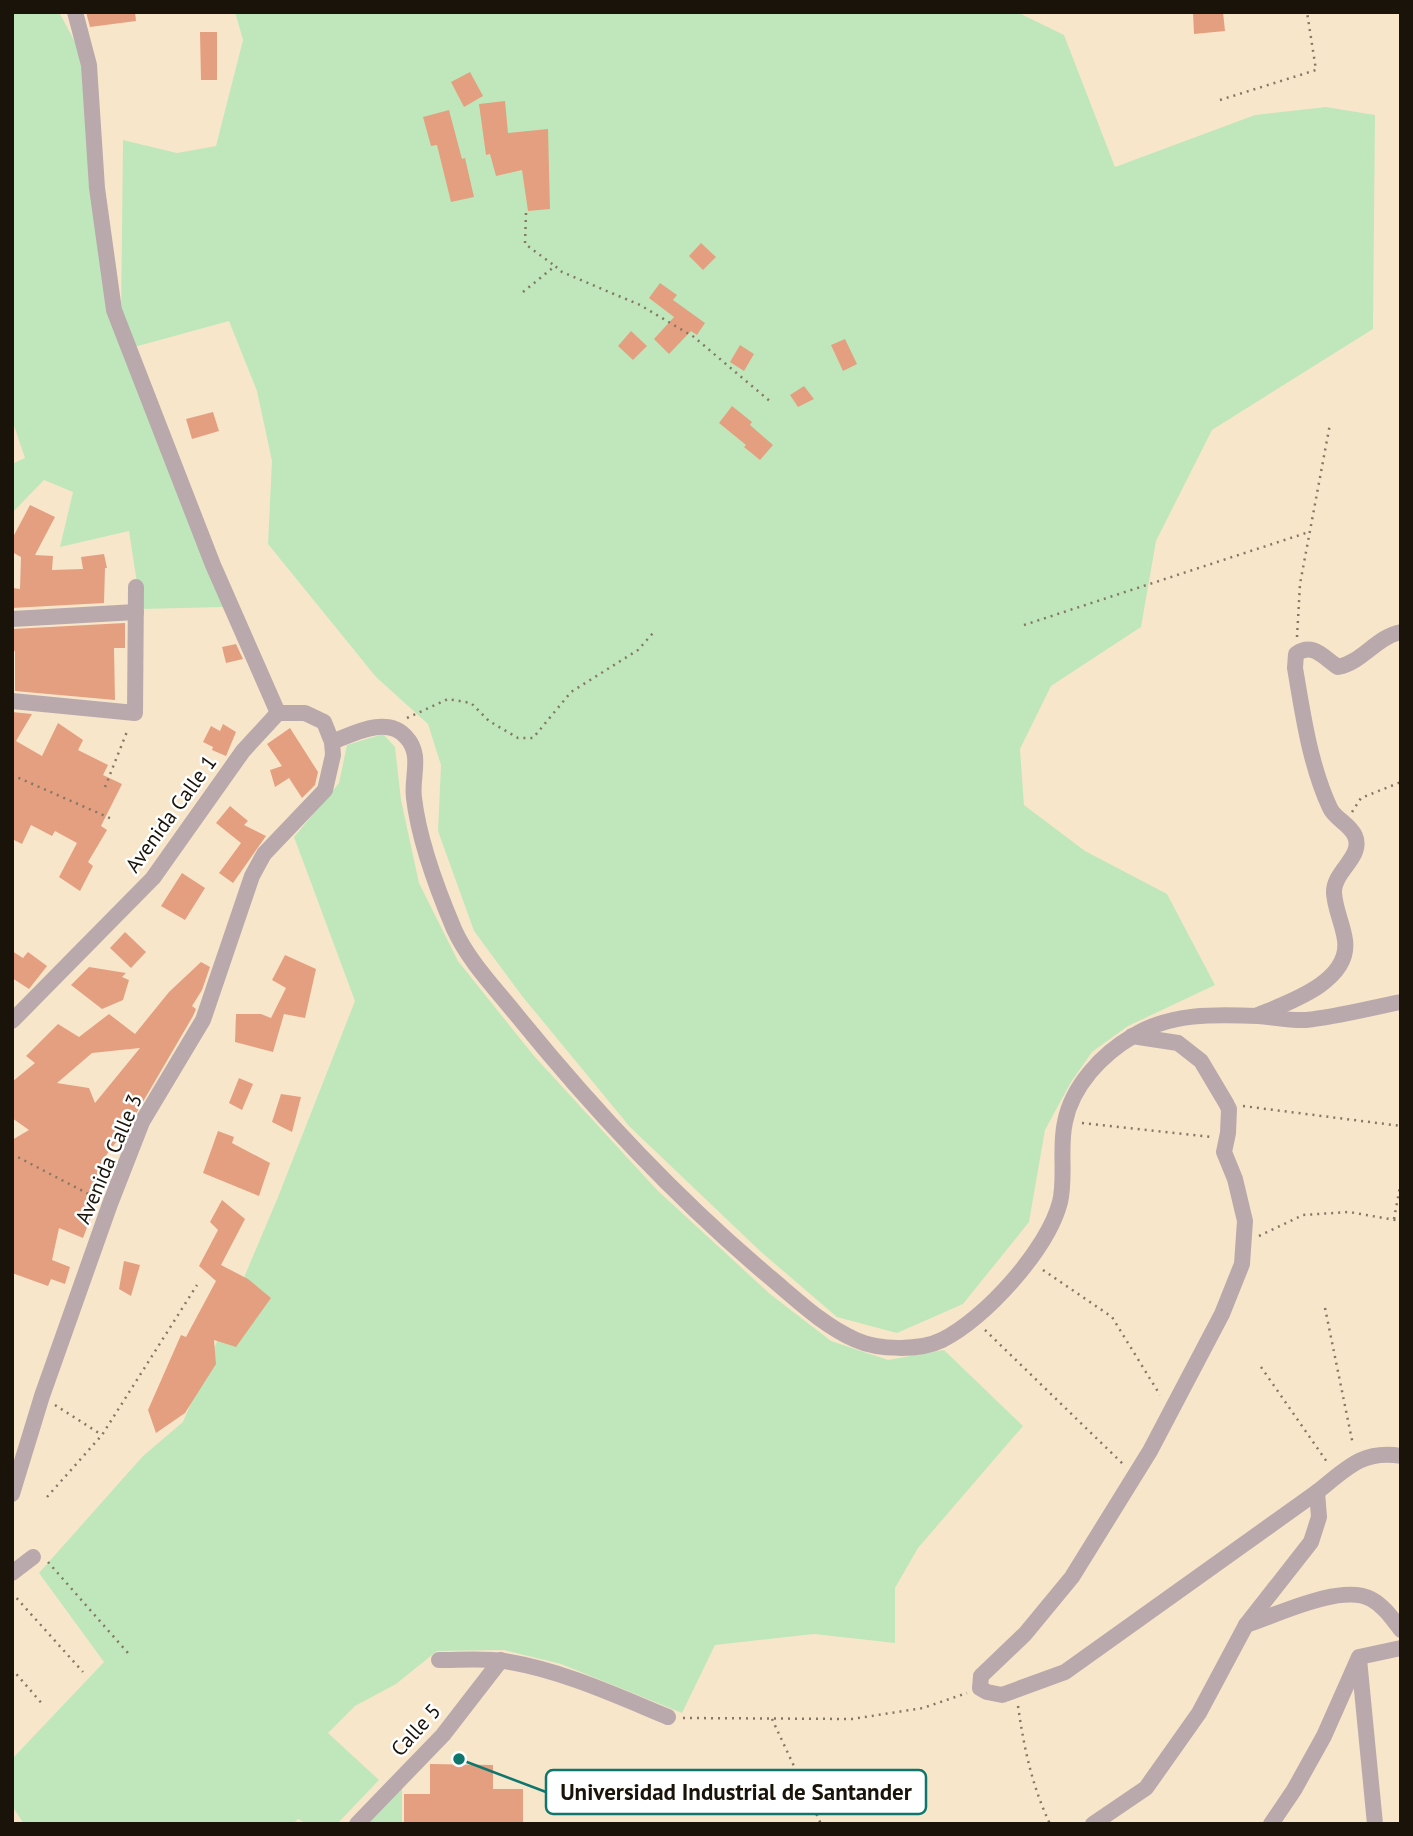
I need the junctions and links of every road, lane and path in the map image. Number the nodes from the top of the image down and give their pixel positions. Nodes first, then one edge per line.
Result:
1 (75, 12) edge
2 (1307, 12) edge
3 (1220, 100) dead end
4 (526, 213) dead end
5 (555, 267) junction
6 (523, 292) dead end
7 (772, 403) dead end
8 (1330, 424) dead end
9 (1309, 532) junction
10 (136, 587) dead end
11 (136, 612) junction
12 (12, 619) edge
13 (1024, 625) dead end
14 (1401, 632) edge
15 (653, 633) dead end
16 (1296, 654) junction
17 (12, 702) edge
18 (135, 713) junction
19 (278, 713) junction
20 (388, 726) junction
21 (331, 742) junction
22 (12, 775) edge
23 (1401, 782) edge
24 (105, 787) dead end
25 (112, 819) dead end
26 (1345, 823) junction
27 (1401, 1002) edge
28 (1255, 1016) junction
29 (12, 1021) edge
30 (1132, 1036) junction
31 (1226, 1103) junction
32 (1065, 1121) junction
33 (1401, 1126) edge
34 (1227, 1139) junction
35 (12, 1154) edge
36 (1401, 1181) edge
37 (88, 1194) dead end
38 (1394, 1220) junction
39 (1401, 1221) edge
40 (1243, 1255) junction
41 (1028, 1261) junction
42 (197, 1285) dead end
43 (1325, 1308) dead end
44 (975, 1320) junction
45 (1261, 1367) dead end
46 (42, 1396) junction
47 (1171, 1412) junction
48 (102, 1435) junction
49 (1401, 1456) edge
50 (1356, 1460) junction
51 (1135, 1476) junction
52 (1336, 1476) junction
53 (1317, 1492) junction
54 (12, 1494) edge
55 (47, 1497) dead end
56 (33, 1557) joint
57 (12, 1573) edge
58 (12, 1593) edge
59 (1246, 1625) junction
60 (1401, 1630) edge
61 (1401, 1648) edge
62 (128, 1653) dead end
63 (1359, 1657) junction
64 (439, 1660) dead end
65 (501, 1660) junction
66 (12, 1669) edge
67 (83, 1671) dead end
68 (980, 1688) junction
69 (1016, 1691) junction
70 (44, 1706) dead end
71 (668, 1717) joint
72 (772, 1719) junction
73 (357, 1824) edge
74 (821, 1824) edge
75 (1051, 1824) edge
76 (1093, 1824) edge
77 (1271, 1824) edge
78 (1375, 1824) edge

1 - 19 street
2 - 3 path
4 - 5 path
5 - 6 path
5 - 7 path
8 - 9 path
9 - 13 path
9 - 16 path
10 - 11 street
11 - 12 street
11 - 18 street
14 - 16 street
15 - 20 path
16 - 26 street
17 - 18 street
18 - 24 path
19 - 21 street
19 - 29 street, Avenida Calle 1
20 - 21 street
20 - 44 street
21 - 46 street, Avenida Calle 3
22 - 25 path
23 - 26 path
26 - 28 street
27 - 28 street
28 - 30 street
30 - 31 street
30 - 32 street
31 - 33 path
31 - 34 street
32 - 34 path
32 - 41 street
34 - 40 street
35 - 37 path
36 - 38 path
38 - 39 path
38 - 40 path
40 - 47 street
41 - 44 street
41 - 47 path
42 - 48 path
43 - 50 path
44 - 51 path
45 - 52 path
46 - 48 path
46 - 54 street, Avenida Calle 3
47 - 51 street
48 - 55 path
49 - 50 street
50 - 52 street
51 - 68 street
52 - 53 street
53 - 59 street
53 - 69 street
56 - 57 street
56 - 62 path
58 - 67 path
59 - 60 street
59 - 76 street
61 - 63 street
63 - 77 street
63 - 78 street
64 - 65 street
65 - 71 street
65 - 73 street, Calle 5
66 - 70 path
68 - 69 street
68 - 72 path
69 - 75 path
71 - 72 path
72 - 74 path

